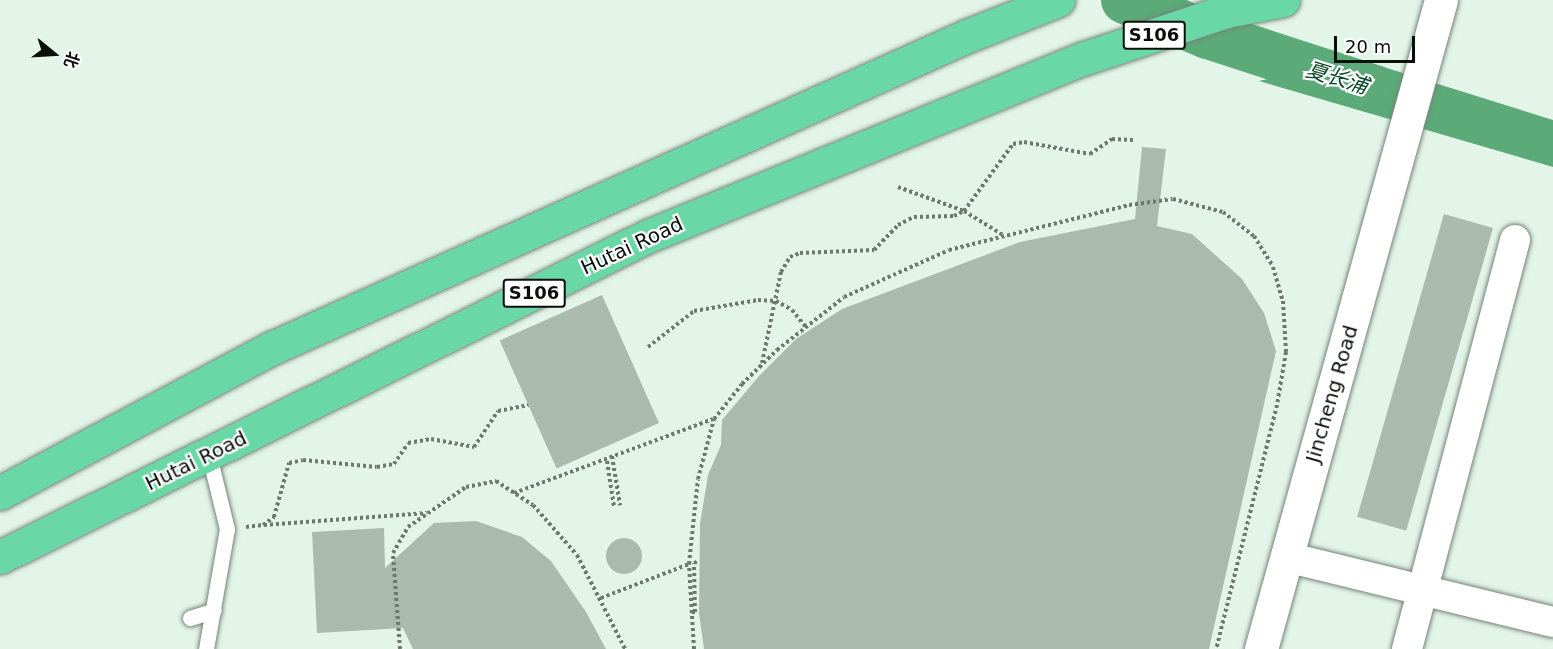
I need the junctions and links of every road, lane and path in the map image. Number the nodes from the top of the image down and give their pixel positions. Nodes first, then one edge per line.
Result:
1 (1058, 0) edge
2 (1283, 0) edge
3 (1441, 0) edge
4 (1133, 140) dead end
5 (898, 187) dead end
6 (964, 211) junction
7 (1004, 236) junction
8 (1515, 240) dead end
9 (776, 301) junction
10 (806, 327) junction
11 (648, 347) dead end
12 (761, 365) junction
13 (528, 405) dead end
14 (714, 419) junction
15 (209, 455) junction
16 (612, 456) junction
17 (607, 461) junction
18 (514, 492) junction
19 (0, 493) edge
20 (620, 505) dead end
21 (614, 507) dead end
22 (429, 513) junction
23 (263, 525) junction
24 (227, 529) junction
25 (0, 557) edge
26 (1287, 557) junction
27 (699, 561) dead end
28 (689, 564) junction
29 (1421, 590) junction
30 (601, 598) junction
31 (214, 610) junction
32 (692, 612) junction
33 (190, 618) dead end
34 (1553, 622) edge
35 (206, 649) edge
36 (400, 649) edge
37 (625, 649) edge
38 (694, 649) edge
39 (1216, 649) edge
40 (1261, 649) edge
41 (1407, 649) edge

1 - 19 main road
2 - 15 main road, Hutai Road / S106
3 - 26 street, Jincheng Road
4 - 6 path
5 - 6 path
6 - 7 path
6 - 9 path
7 - 10 path
7 - 39 path
8 - 29 street
9 - 10 path
9 - 11 path
9 - 12 path
10 - 12 path
12 - 14 path
13 - 23 path
14 - 16 path
14 - 28 path
15 - 24 lane
15 - 25 main road, Hutai Road / S106
16 - 17 path
16 - 20 path
17 - 18 path
17 - 21 path
18 - 22 path
18 - 30 path
22 - 23 path
22 - 36 path
23 - 24 path
24 - 31 lane
26 - 29 street
26 - 40 street, Jincheng Road
27 - 32 path
28 - 30 path
28 - 32 path
29 - 34 street
29 - 41 street
30 - 37 path
31 - 33 lane
31 - 35 lane
32 - 38 path

